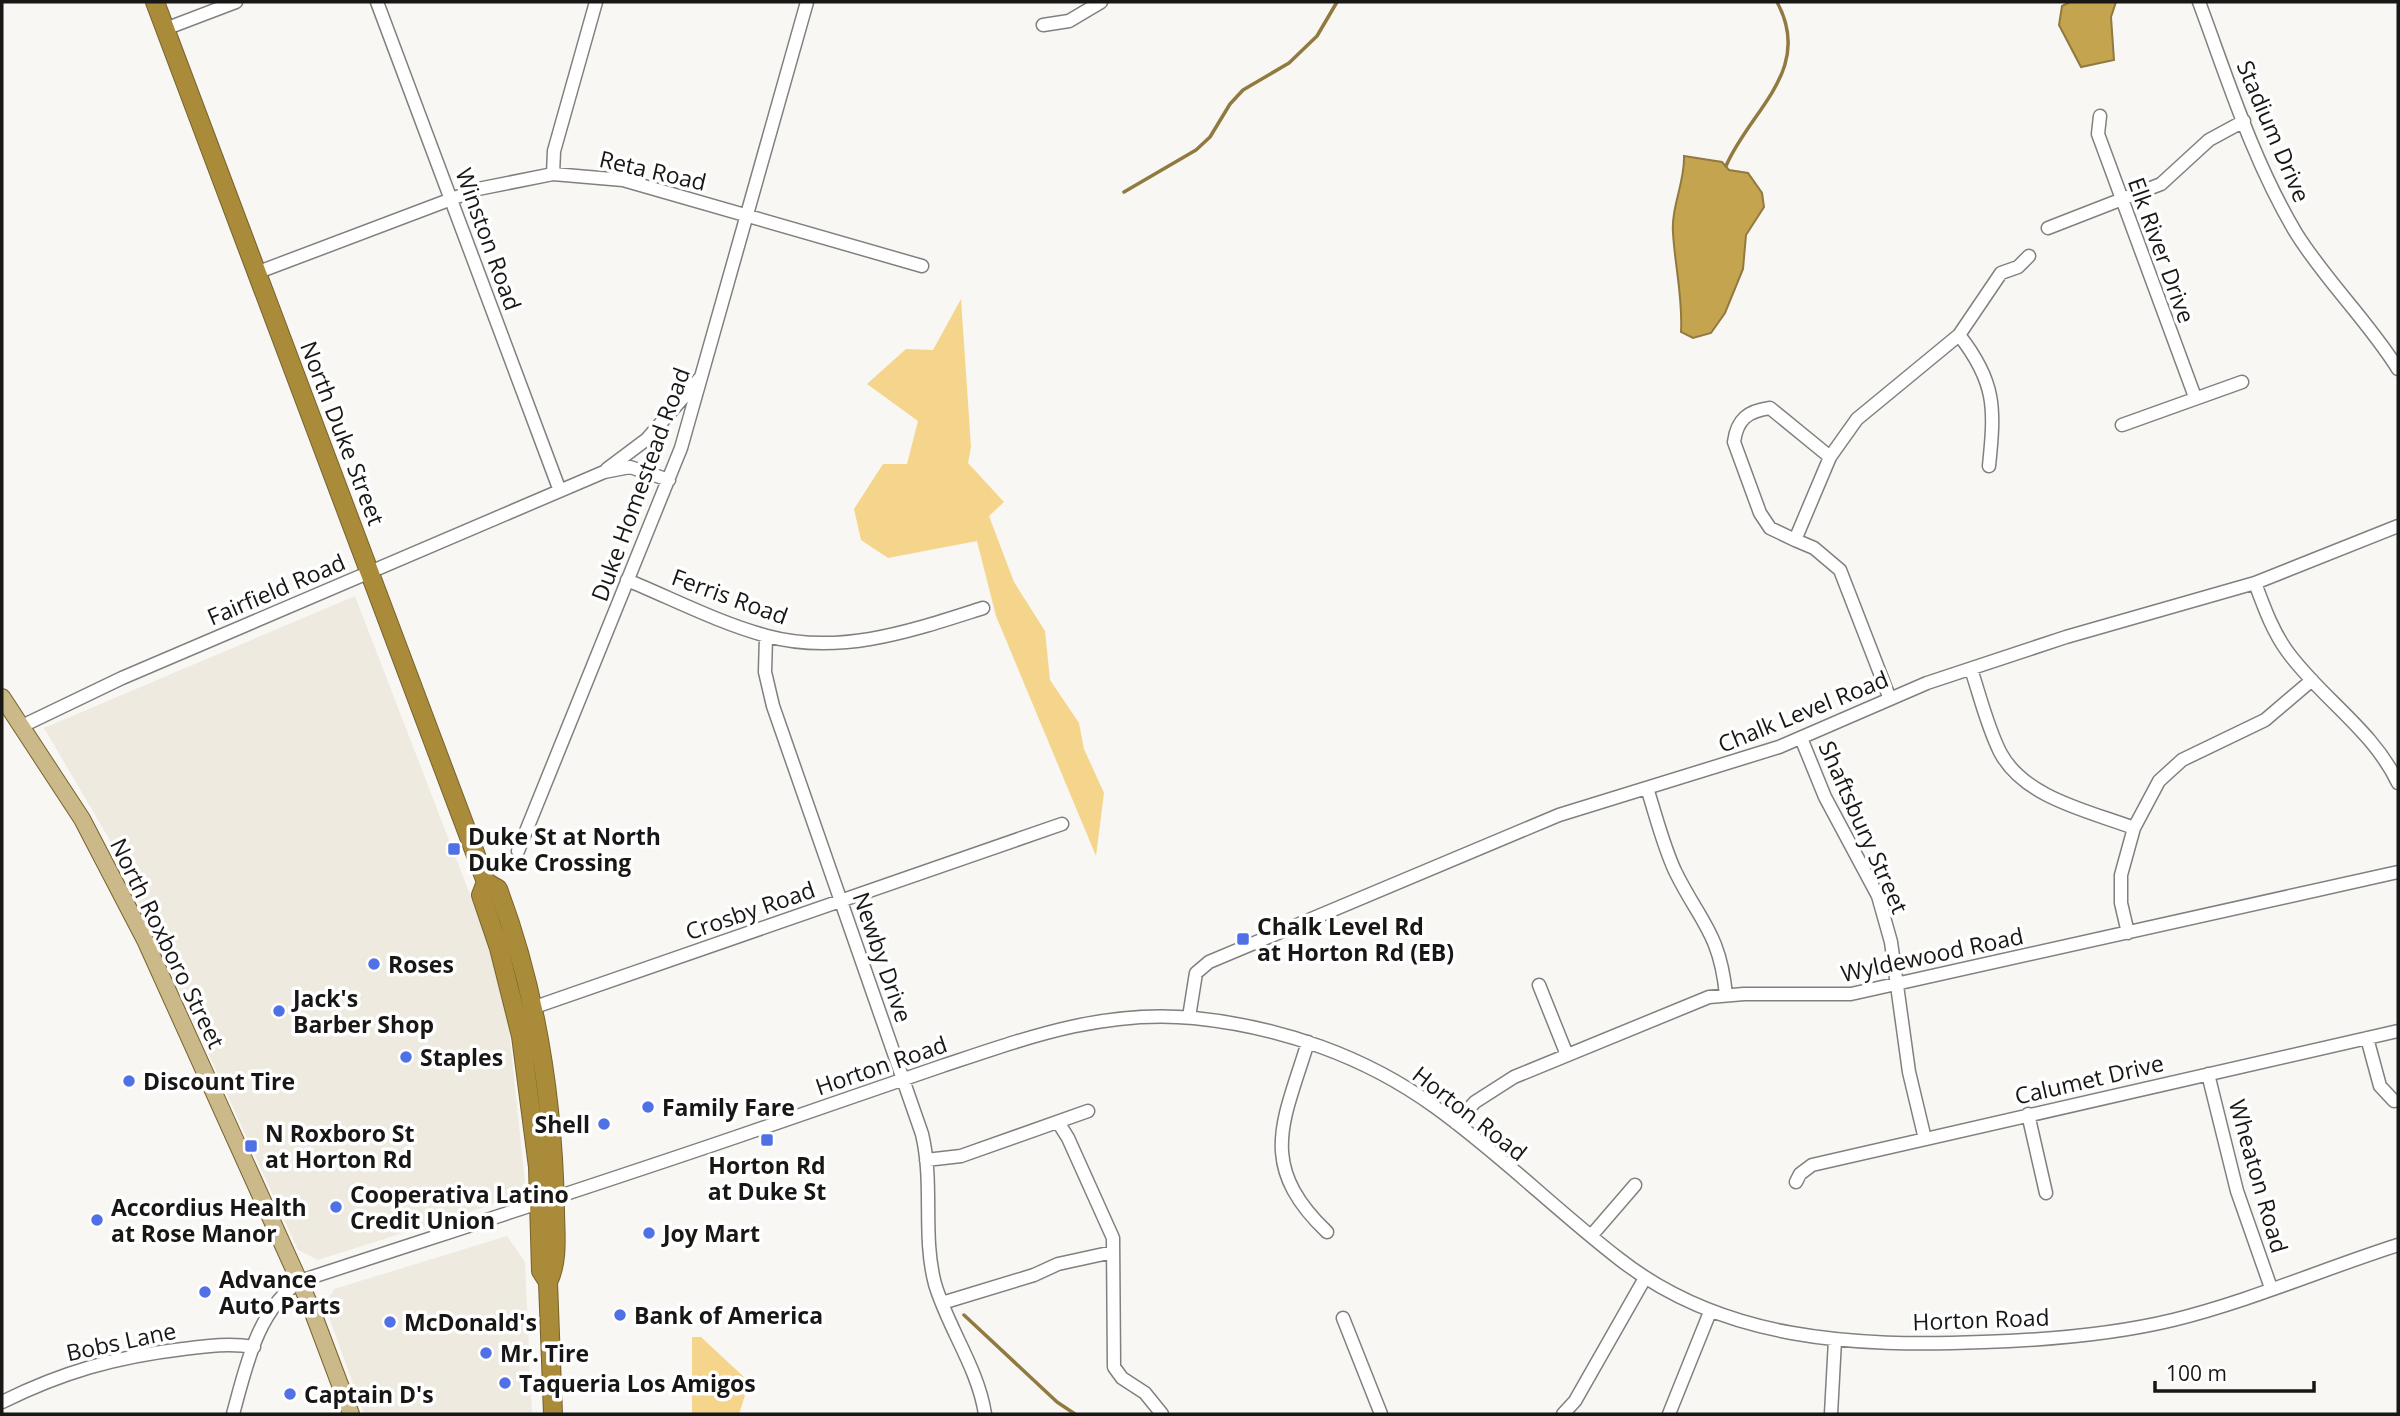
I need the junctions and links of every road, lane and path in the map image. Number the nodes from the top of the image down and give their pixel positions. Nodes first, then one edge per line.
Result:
1 (155, 2) edge
2 (236, 2) edge
3 (377, 2) edge
4 (596, 2) edge
5 (807, 2) edge
6 (1101, 2) edge
7 (2199, 2) edge
8 (1044, 25) dead end
9 (165, 29) junction
10 (2099, 116) dead end
11 (2244, 121) junction
12 (553, 174) junction
13 (451, 199) junction
14 (2121, 200) junction
15 (747, 215) junction
16 (2048, 228) dead end
17 (2029, 256) dead end
18 (922, 266) dead end
19 (257, 273) junction
20 (1959, 335) junction
21 (2397, 366) edge
22 (704, 374) junction
23 (2242, 382) dead end
24 (2194, 397) junction
25 (2122, 425) dead end
26 (1830, 457) junction
27 (1989, 466) dead end
28 (604, 472) junction
29 (668, 480) junction
30 (560, 491) junction
31 (2398, 526) edge
32 (1795, 540) junction
33 (369, 573) junction
34 (627, 580) junction
35 (2255, 583) junction
36 (984, 608) dead end
37 (766, 636) junction
38 (1970, 669) junction
39 (2312, 680) junction
40 (2, 698) edge
41 (1890, 699) junction
42 (20, 727) junction
43 (1801, 738) junction
44 (2398, 783) edge
45 (1647, 788) junction
46 (1062, 824) dead end
47 (2134, 828) junction
48 (518, 850) dead end
49 (2398, 872) edge
50 (486, 882) junction
51 (841, 901) junction
52 (2128, 933) junction
53 (1539, 985) dead end
54 (1897, 986) junction
55 (1726, 995) junction
56 (532, 1008) junction
57 (1189, 1017) junction
58 (2398, 1031) edge
59 (2367, 1038) junction
60 (1308, 1042) junction
61 (1567, 1055) junction
62 (2208, 1074) junction
63 (904, 1079) junction
64 (2394, 1101) dead end
65 (1088, 1111) dead end
66 (2028, 1115) junction
67 (1058, 1122) junction
68 (1456, 1123) junction
69 (1925, 1139) junction
70 (926, 1160) junction
71 (1796, 1182) dead end
72 (1635, 1185) dead end
73 (2046, 1193) dead end
74 (547, 1202) junction
75 (1327, 1232) dead end
76 (1591, 1236) junction
77 (2398, 1245) edge
78 (1113, 1252) junction
79 (1645, 1278) junction
80 (300, 1282) junction
81 (2271, 1289) junction
82 (942, 1303) junction
83 (1710, 1312) junction
84 (1343, 1318) dead end
85 (1835, 1340) junction
86 (254, 1347) junction
87 (2, 1402) edge
88 (233, 1414) edge
89 (351, 1414) edge
90 (553, 1414) edge
91 (985, 1414) edge
92 (1162, 1414) edge
93 (1381, 1414) edge
94 (1563, 1414) edge
95 (1669, 1414) edge
96 (1831, 1414) edge

1 - 9 highway, North Duke Street
2 - 9 street
3 - 13 street, Winston Road
4 - 12 street
5 - 15 street, Duke Homestead Road
6 - 8 street
7 - 11 street, Stadium Drive
9 - 19 highway, North Duke Street
10 - 14 street, Elk River Drive
11 - 14 street
11 - 21 street, Stadium Drive
12 - 13 street, Reta Road
12 - 15 street, Reta Road
13 - 19 street, Reta Road
13 - 30 street, Winston Road
14 - 16 street
14 - 24 street, Elk River Drive
15 - 18 street, Reta Road
15 - 22 street, Duke Homestead Road
17 - 20 street
19 - 33 highway, North Duke Street
20 - 26 street
20 - 27 street
22 - 28 street
22 - 29 street, Duke Homestead Road
23 - 24 street
24 - 25 street
26 - 32 street
26 - 32 street
28 - 29 street, Fairfield Road
28 - 30 street, Fairfield Road
29 - 34 street, Duke Homestead Road
30 - 33 street, Fairfield Road
31 - 35 street, Chalk Level Road
32 - 41 street
33 - 42 street, Fairfield Road
33 - 50 highway, North Duke Street
34 - 37 street, Ferris Road
34 - 48 street, Duke Homestead Road
35 - 38 street, Chalk Level Road
35 - 39 street
36 - 37 street, Ferris Road
37 - 51 street, Newby Drive
38 - 41 street, Chalk Level Road
38 - 47 street
39 - 44 street
39 - 47 street
40 - 42 main road, North Roxboro Street
41 - 43 street, Chalk Level Road
42 - 80 main road, North Roxboro Street
43 - 45 street, Chalk Level Road
43 - 54 street, Shaftsbury Street
45 - 55 street
45 - 57 street, Chalk Level Road
46 - 51 street, Crosby Road
47 - 52 street
49 - 52 street, Wyldewood Road
50 - 56 highway, North Duke Street
50 - 74 highway, North Duke Street
51 - 56 street, Crosby Road
51 - 63 street, Newby Drive
52 - 54 street, Wyldewood Road
53 - 61 street
54 - 55 street, Wyldewood Road
54 - 69 street, Shaftsbury Street
55 - 61 street, Wyldewood Road
56 - 74 highway, North Duke Street
57 - 60 street, Horton Road
57 - 63 street, Horton Road
58 - 59 street, Calumet Drive
59 - 62 street, Calumet Drive
59 - 64 street
60 - 68 street, Horton Road
60 - 75 street
61 - 68 street, Wyldewood Road
62 - 66 street, Calumet Drive
62 - 81 street, Wheaton Road
63 - 70 street, Newby Drive
63 - 74 street, Horton Road
65 - 67 street
66 - 69 street, Calumet Drive
66 - 73 street
67 - 70 street
67 - 78 street
68 - 76 street, Horton Road
69 - 71 street, Calumet Drive
70 - 82 street, Newby Drive
72 - 76 street
74 - 80 street, Horton Road
74 - 90 highway, North Duke Street
76 - 79 street, Horton Road
77 - 81 street, Horton Road
78 - 82 street
78 - 92 street
79 - 83 street, Horton Road
79 - 94 street
80 - 86 street
80 - 89 main road, North Roxboro Street
81 - 85 street, Horton Road
82 - 91 street, Newby Drive
83 - 85 street, Horton Road
83 - 95 street
84 - 93 street
85 - 96 street
86 - 87 street, Bobs Lane
86 - 88 street

